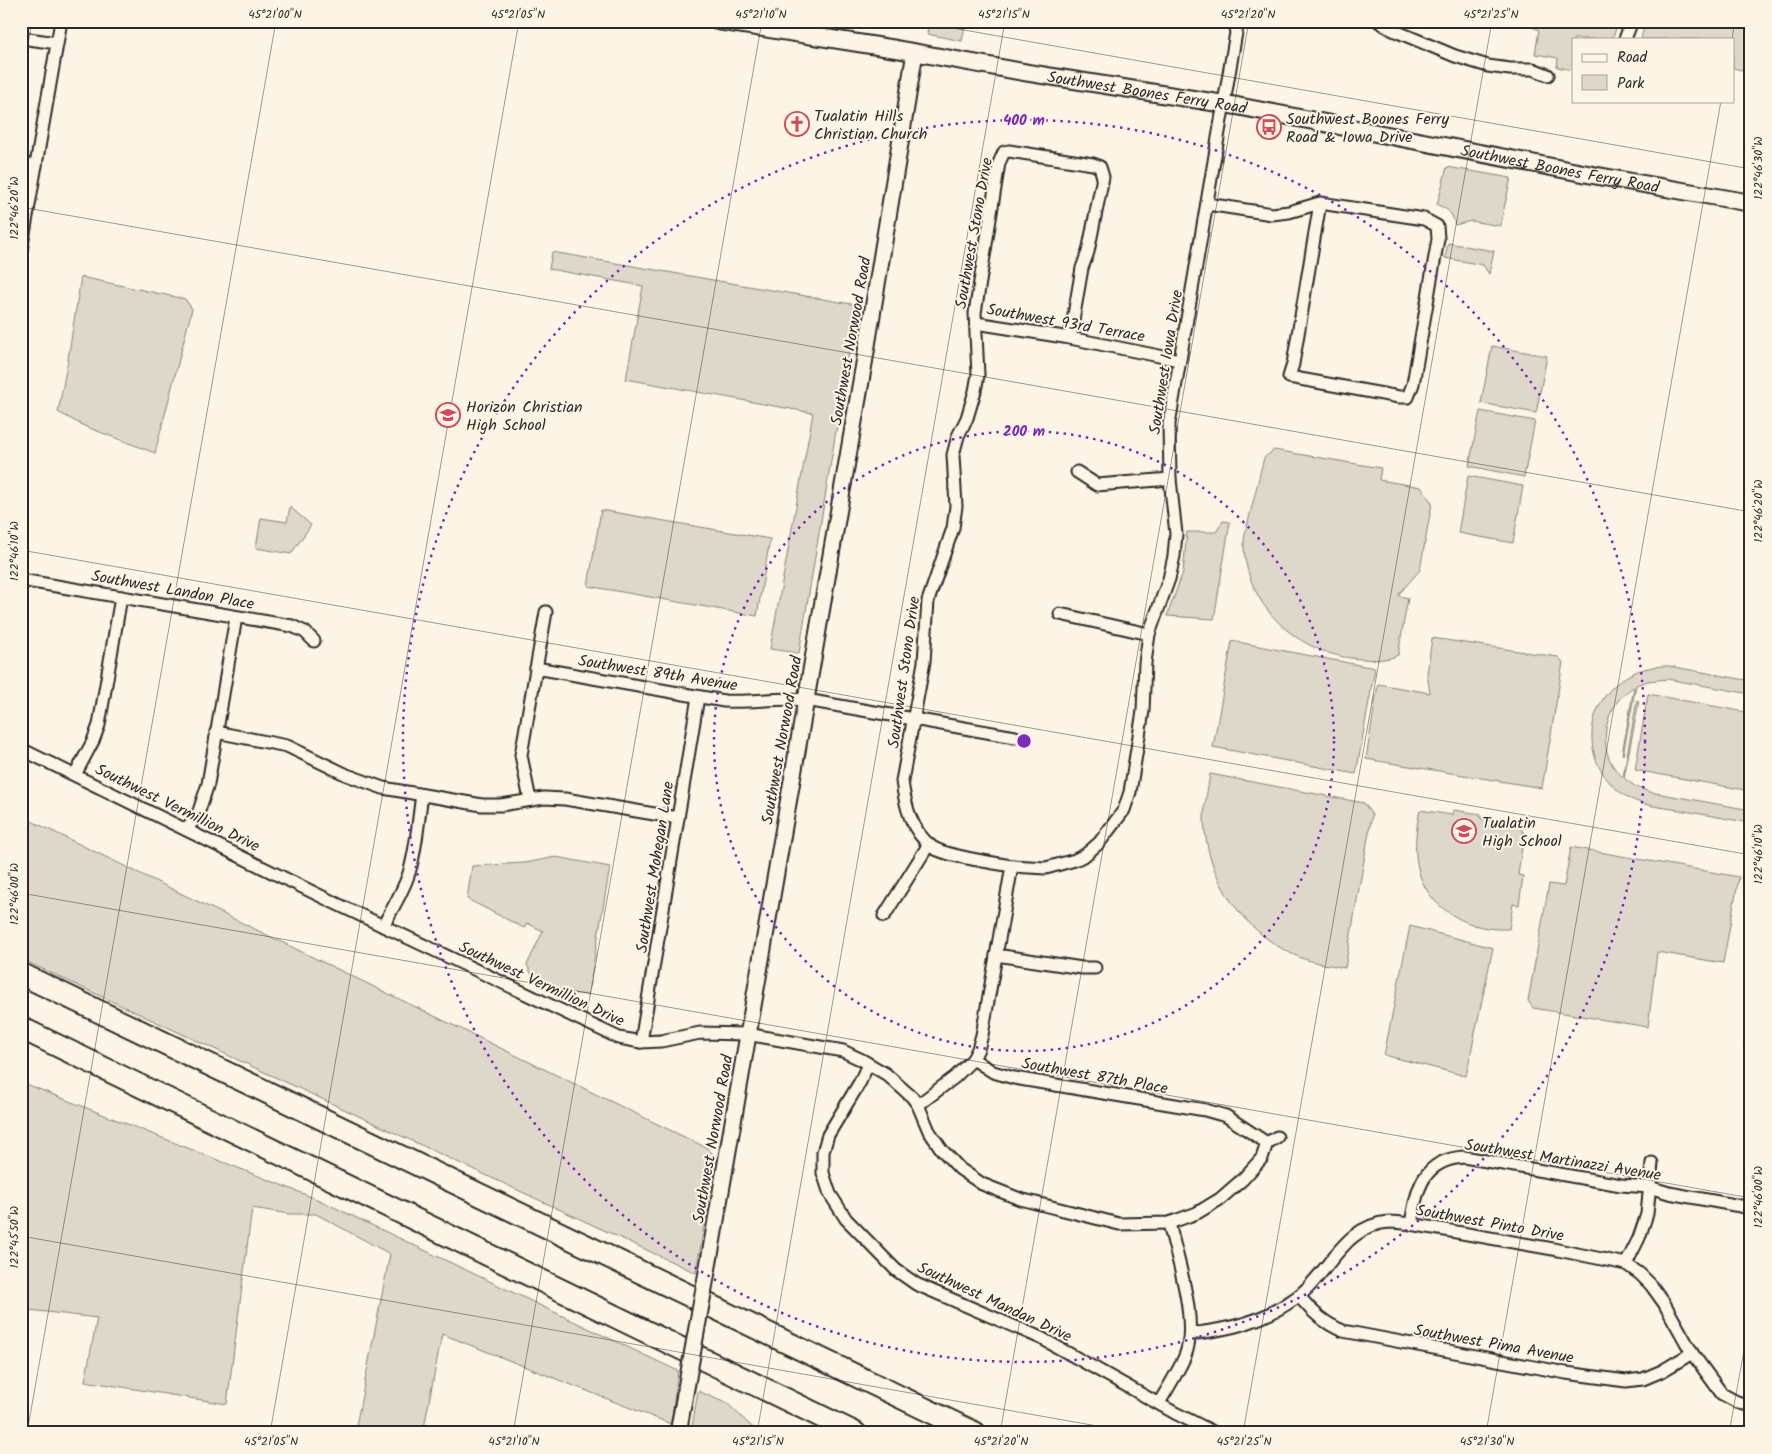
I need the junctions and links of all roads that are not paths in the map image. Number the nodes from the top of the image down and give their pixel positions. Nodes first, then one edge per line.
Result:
1 (61, 21) edge
2 (718, 21) edge
3 (1238, 21) edge
4 (1378, 21) edge
5 (1632, 21) edge
6 (21, 38) edge
7 (1625, 38) edge
8 (57, 44) junction
9 (915, 52) junction
10 (1548, 75) dead end
11 (1223, 105) junction
12 (21, 163) edge
13 (36, 166) junction
14 (1320, 203) junction
15 (1207, 204) junction
16 (1751, 204) edge
17 (21, 251) edge
18 (976, 323) junction
19 (1070, 338) junction
20 (1179, 360) junction
21 (1077, 472) dead end
22 (1170, 479) junction
23 (21, 580) edge
24 (121, 597) junction
25 (546, 612) dead end
26 (1060, 614) dead end
27 (236, 617) junction
28 (1149, 634) junction
29 (314, 641) dead end
30 (536, 668) junction
31 (698, 697) junction
32 (806, 700) junction
33 (914, 719) junction
34 (216, 732) junction
35 (1015, 738) dead end
36 (21, 749) edge
37 (74, 775) junction
38 (422, 795) junction
39 (530, 800) junction
40 (678, 818) junction
41 (187, 830) junction
42 (929, 844) junction
43 (1012, 866) junction
44 (884, 916) dead end
45 (383, 926) junction
46 (996, 955) junction
47 (1095, 968) dead end
48 (21, 974) edge
49 (21, 1028) edge
50 (747, 1034) junction
51 (641, 1042) junction
52 (973, 1059) junction
53 (868, 1064) junction
54 (918, 1105) junction
55 (1272, 1140) joint
56 (1652, 1163) dead end
57 (1649, 1187) junction
58 (1751, 1208) edge
59 (1169, 1223) junction
60 (1412, 1224) junction
61 (1626, 1264) junction
62 (1299, 1296) junction
63 (1190, 1334) junction
64 (1692, 1353) junction
65 (1160, 1403) junction
66 (1751, 1406) edge
67 (678, 1433) edge
68 (855, 1433) edge
69 (975, 1433) edge
70 (1215, 1433) edge

1 - 8 street
2 - 9 main road, Southwest Boones Ferry Road
3 - 11 street, Southwest Iowa Drive
4 - 10 street
5 - 7 street
6 - 8 street
8 - 13 street
9 - 11 main road, Southwest Boones Ferry Road
9 - 32 street, Southwest Norwood Road
11 - 15 street, Southwest Iowa Drive
11 - 16 main road, Southwest Boones Ferry Road
12 - 13 street
13 - 17 street
14 - 14 street
14 - 15 street
15 - 20 street, Southwest Iowa Drive
18 - 19 street, Southwest 93rd Terrace
18 - 19 street, Southwest Stono Drive
18 - 33 street, Southwest Stono Drive
19 - 20 street, Southwest 93rd Terrace
20 - 22 street, Southwest Iowa Drive
21 - 22 street
22 - 28 street, Southwest Iowa Drive
23 - 24 street, Southwest Landon Place
24 - 27 street, Southwest Landon Place
24 - 37 street
25 - 30 street
26 - 28 street
27 - 29 street, Southwest Landon Place
27 - 34 street
28 - 43 street, Southwest Iowa Drive
30 - 31 street, Southwest 89th Avenue
30 - 39 street
31 - 32 street, Southwest 89th Avenue
31 - 40 street, Southwest Mohegan Lane
32 - 33 street, Southwest 89th Avenue
32 - 50 street, Southwest Norwood Road
33 - 35 street, Southwest 89th Avenue
33 - 42 street, Southwest Stono Drive
34 - 38 street
34 - 41 street
36 - 37 street, Southwest Vermillion Drive
37 - 41 street, Southwest Vermillion Drive
38 - 39 street
38 - 45 street
39 - 40 street
40 - 51 street, Southwest Mohegan Lane
41 - 45 street, Southwest Vermillion Drive
42 - 43 street
42 - 44 street
43 - 46 street
45 - 51 street, Southwest Vermillion Drive
46 - 47 street
46 - 52 street
48 - 69 highway
49 - 68 highway
50 - 51 street, Southwest Vermillion Drive
50 - 53 street, Southwest Vermillion Drive
50 - 67 street, Southwest Norwood Road, bridge
52 - 54 street
52 - 55 street, Southwest 87th Place
53 - 54 street, Southwest Vermillion Drive
53 - 65 street, Southwest Mandan Drive
54 - 59 street, Southwest Vermillion Drive
55 - 59 street, Southwest Vermillion Drive
56 - 57 street
57 - 58 street, Southwest Martinazzi Avenue
57 - 60 street, Southwest Martinazzi Avenue
57 - 61 street
59 - 63 street
60 - 61 street, Southwest Pinto Drive
60 - 62 street, Southwest Pinto Drive
61 - 64 street, Southwest Pinto Drive
62 - 63 street, Southwest Pinto Drive
62 - 64 street, Southwest Pima Avenue
63 - 65 street
64 - 66 street, Southwest Pinto Drive
65 - 70 street, Southwest Mandan Drive

